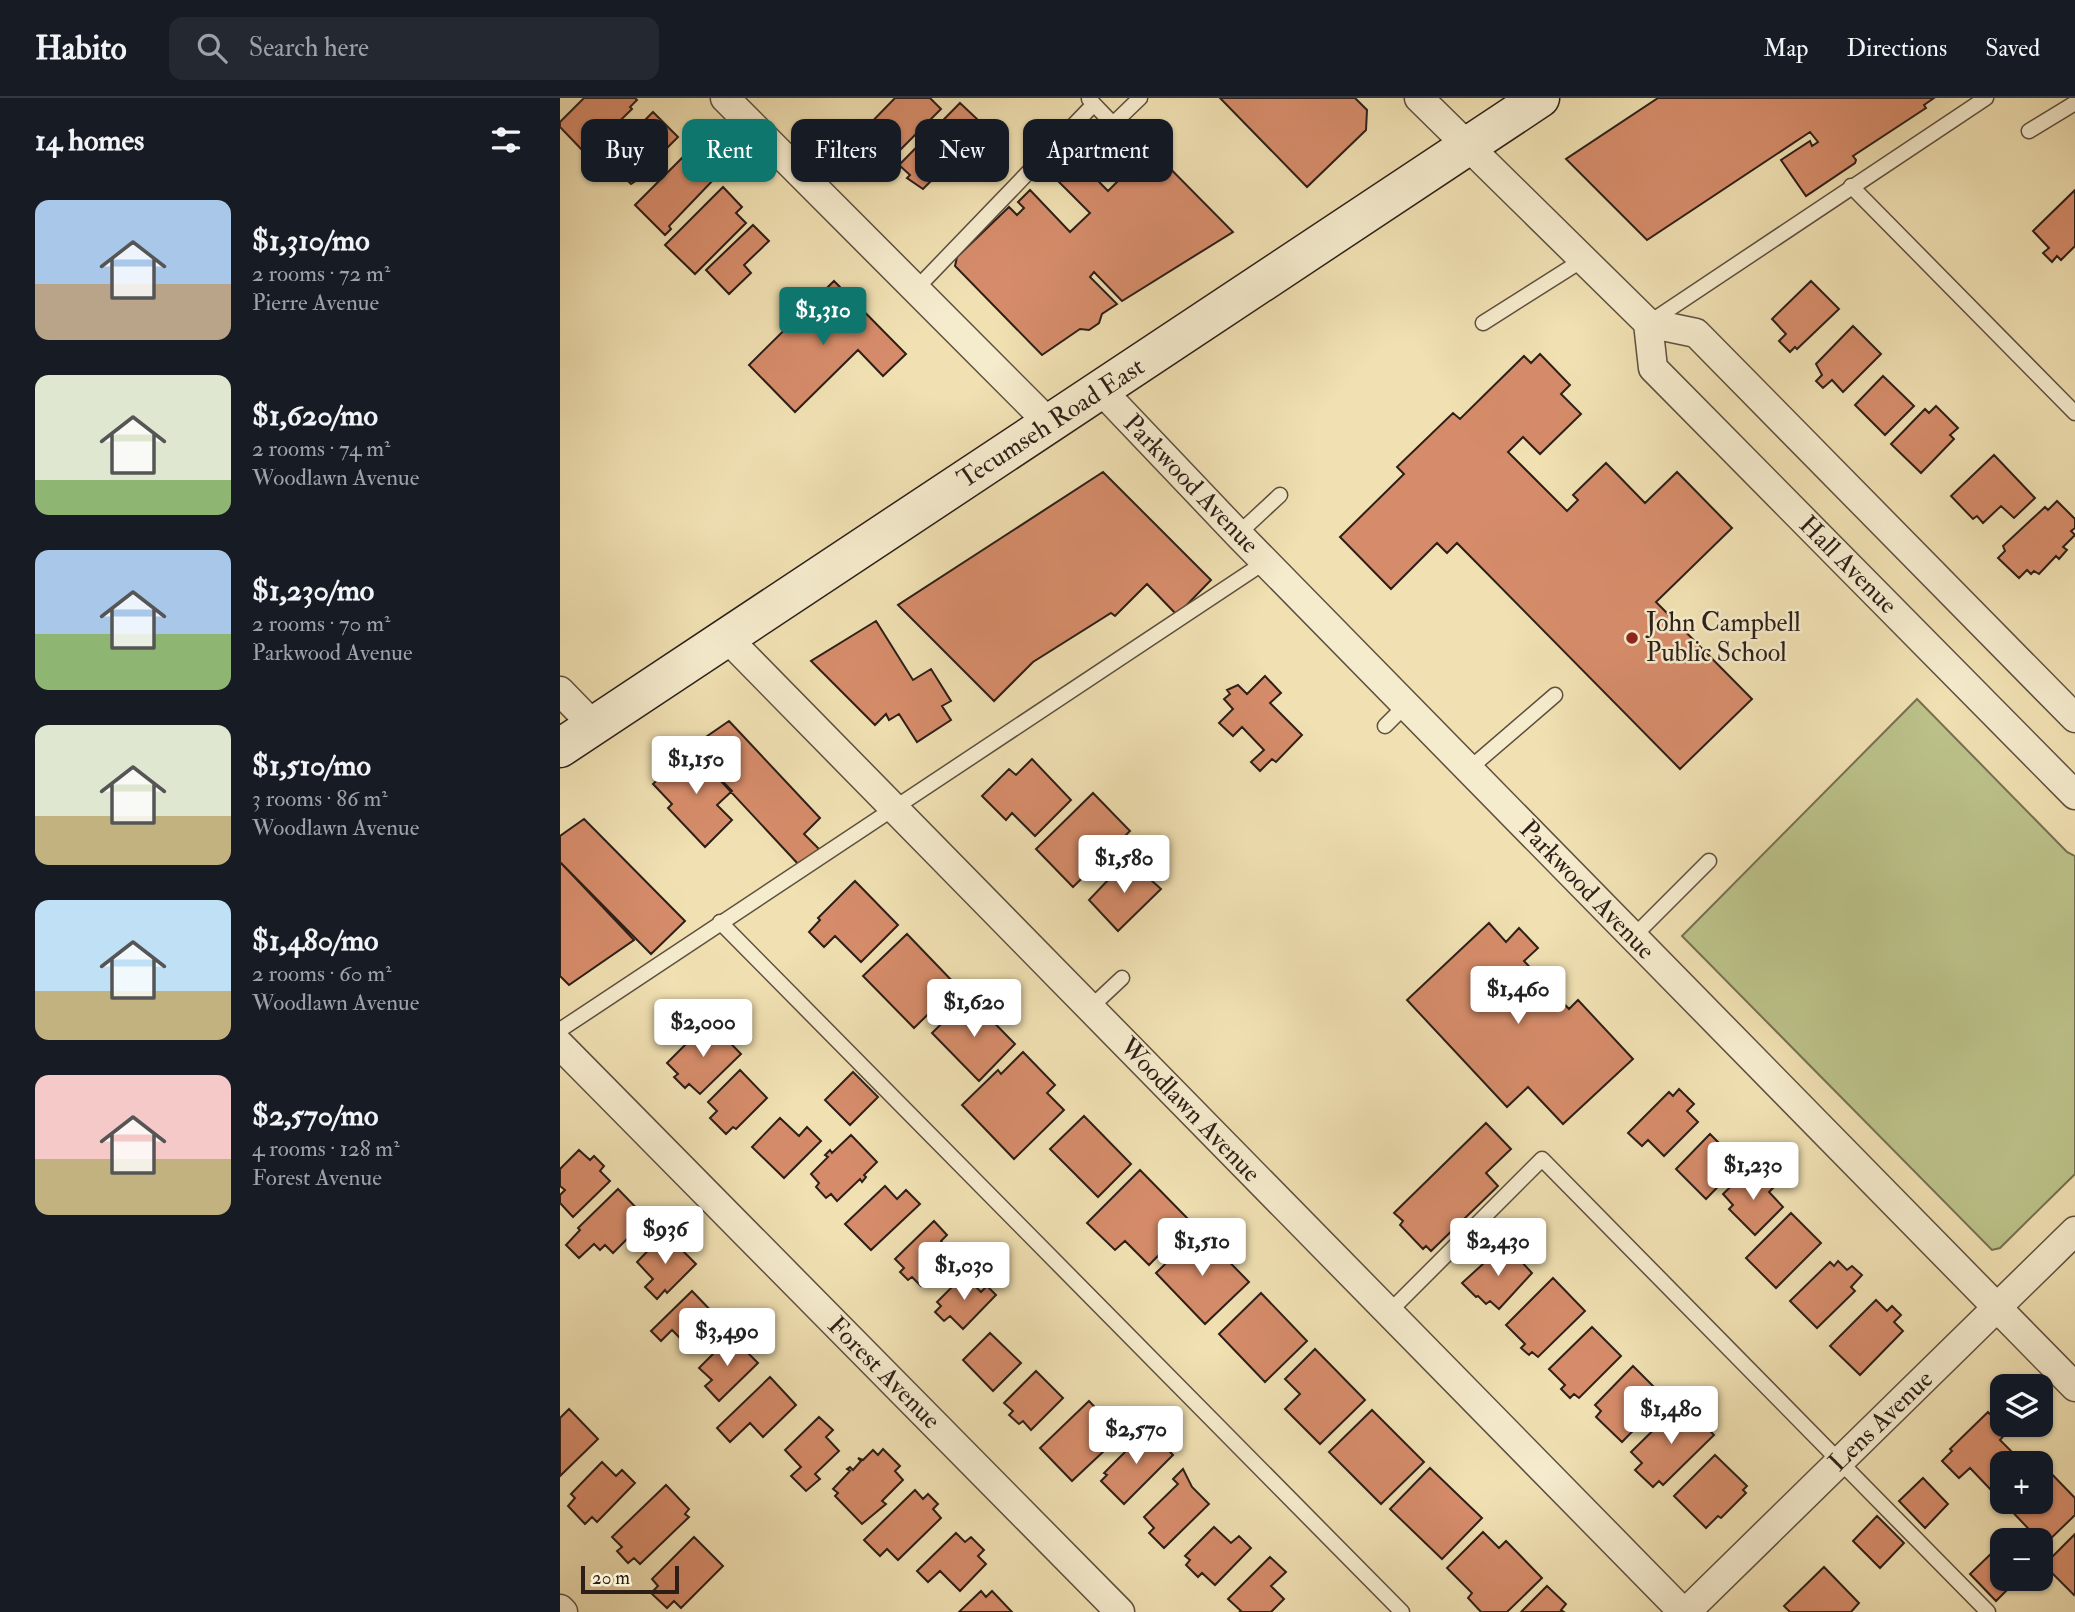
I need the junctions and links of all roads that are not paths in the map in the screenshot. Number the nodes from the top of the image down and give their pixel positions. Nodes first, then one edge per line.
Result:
1 (725, 98) edge
2 (1140, 98) edge
3 (1419, 98) edge
4 (1541, 98) edge
5 (1986, 98) edge
6 (1091, 101) edge
7 (2075, 103) edge
8 (2029, 131) dead end
9 (1467, 147) junction
10 (1851, 187) junction
11 (1584, 259) junction
12 (916, 289) junction
13 (1483, 323) dead end
14 (1648, 323) junction
15 (1101, 390) junction
16 (2075, 413) edge
17 (1050, 424) junction
18 (1280, 495) dead end
19 (1238, 534) junction
20 (1265, 562) junction
21 (727, 638) junction
22 (560, 691) edge
23 (1555, 695) dead end
24 (1406, 705) junction
25 (2075, 718) edge
26 (594, 726) junction
27 (1385, 726) dead end
28 (560, 748) edge
29 (1469, 769) junction
30 (2075, 794) edge
31 (893, 807) junction
32 (1709, 861) dead end
33 (720, 922) junction
34 (1633, 937) junction
35 (1122, 978) dead end
36 (1090, 1008) junction
37 (560, 1030) edge
38 (560, 1045) edge
39 (2075, 1231) edge
40 (1997, 1307) junction
41 (1389, 1312) junction
42 (2075, 1387) edge
43 (1840, 1461) junction
44 (1120, 1612) edge
45 (1402, 1612) edge
46 (1685, 1612) edge
47 (1988, 1612) edge

1 - 12 street
2 - 6 lane
3 - 9 street
4 - 9 main road, Tecumseh Road East
5 - 10 lane
6 - 12 lane
7 - 8 lane
9 - 11 street
9 - 15 main road, Tecumseh Road East
10 - 14 lane
10 - 16 lane
11 - 13 lane
11 - 14 street
12 - 17 street
14 - 25 street, Hall Avenue
14 - 30 street, Hall Avenue
15 - 17 main road, Tecumseh Road East
15 - 19 street, Parkwood Avenue
17 - 21 main road, Tecumseh Road East
18 - 19 lane
19 - 20 street, Parkwood Avenue
20 - 24 street, Parkwood Avenue
20 - 31 lane
21 - 26 main road, Tecumseh Road East
21 - 31 street, Woodlawn Avenue
22 - 26 street
23 - 29 lane
24 - 27 lane
24 - 29 street, Parkwood Avenue
26 - 28 main road, Tecumseh Road East
29 - 34 street, Parkwood Avenue
31 - 33 lane
31 - 36 street, Woodlawn Avenue
32 - 34 lane
33 - 37 lane
33 - 45 lane
34 - 40 street, Parkwood Avenue
35 - 36 lane
36 - 41 street, Woodlawn Avenue
38 - 44 street, Forest Avenue
39 - 40 street, Lens Avenue
40 - 42 street, Parkwood Avenue
40 - 43 street, Lens Avenue
41 - 43 lane
41 - 46 street, Woodlawn Avenue
43 - 46 street, Lens Avenue
43 - 47 lane

